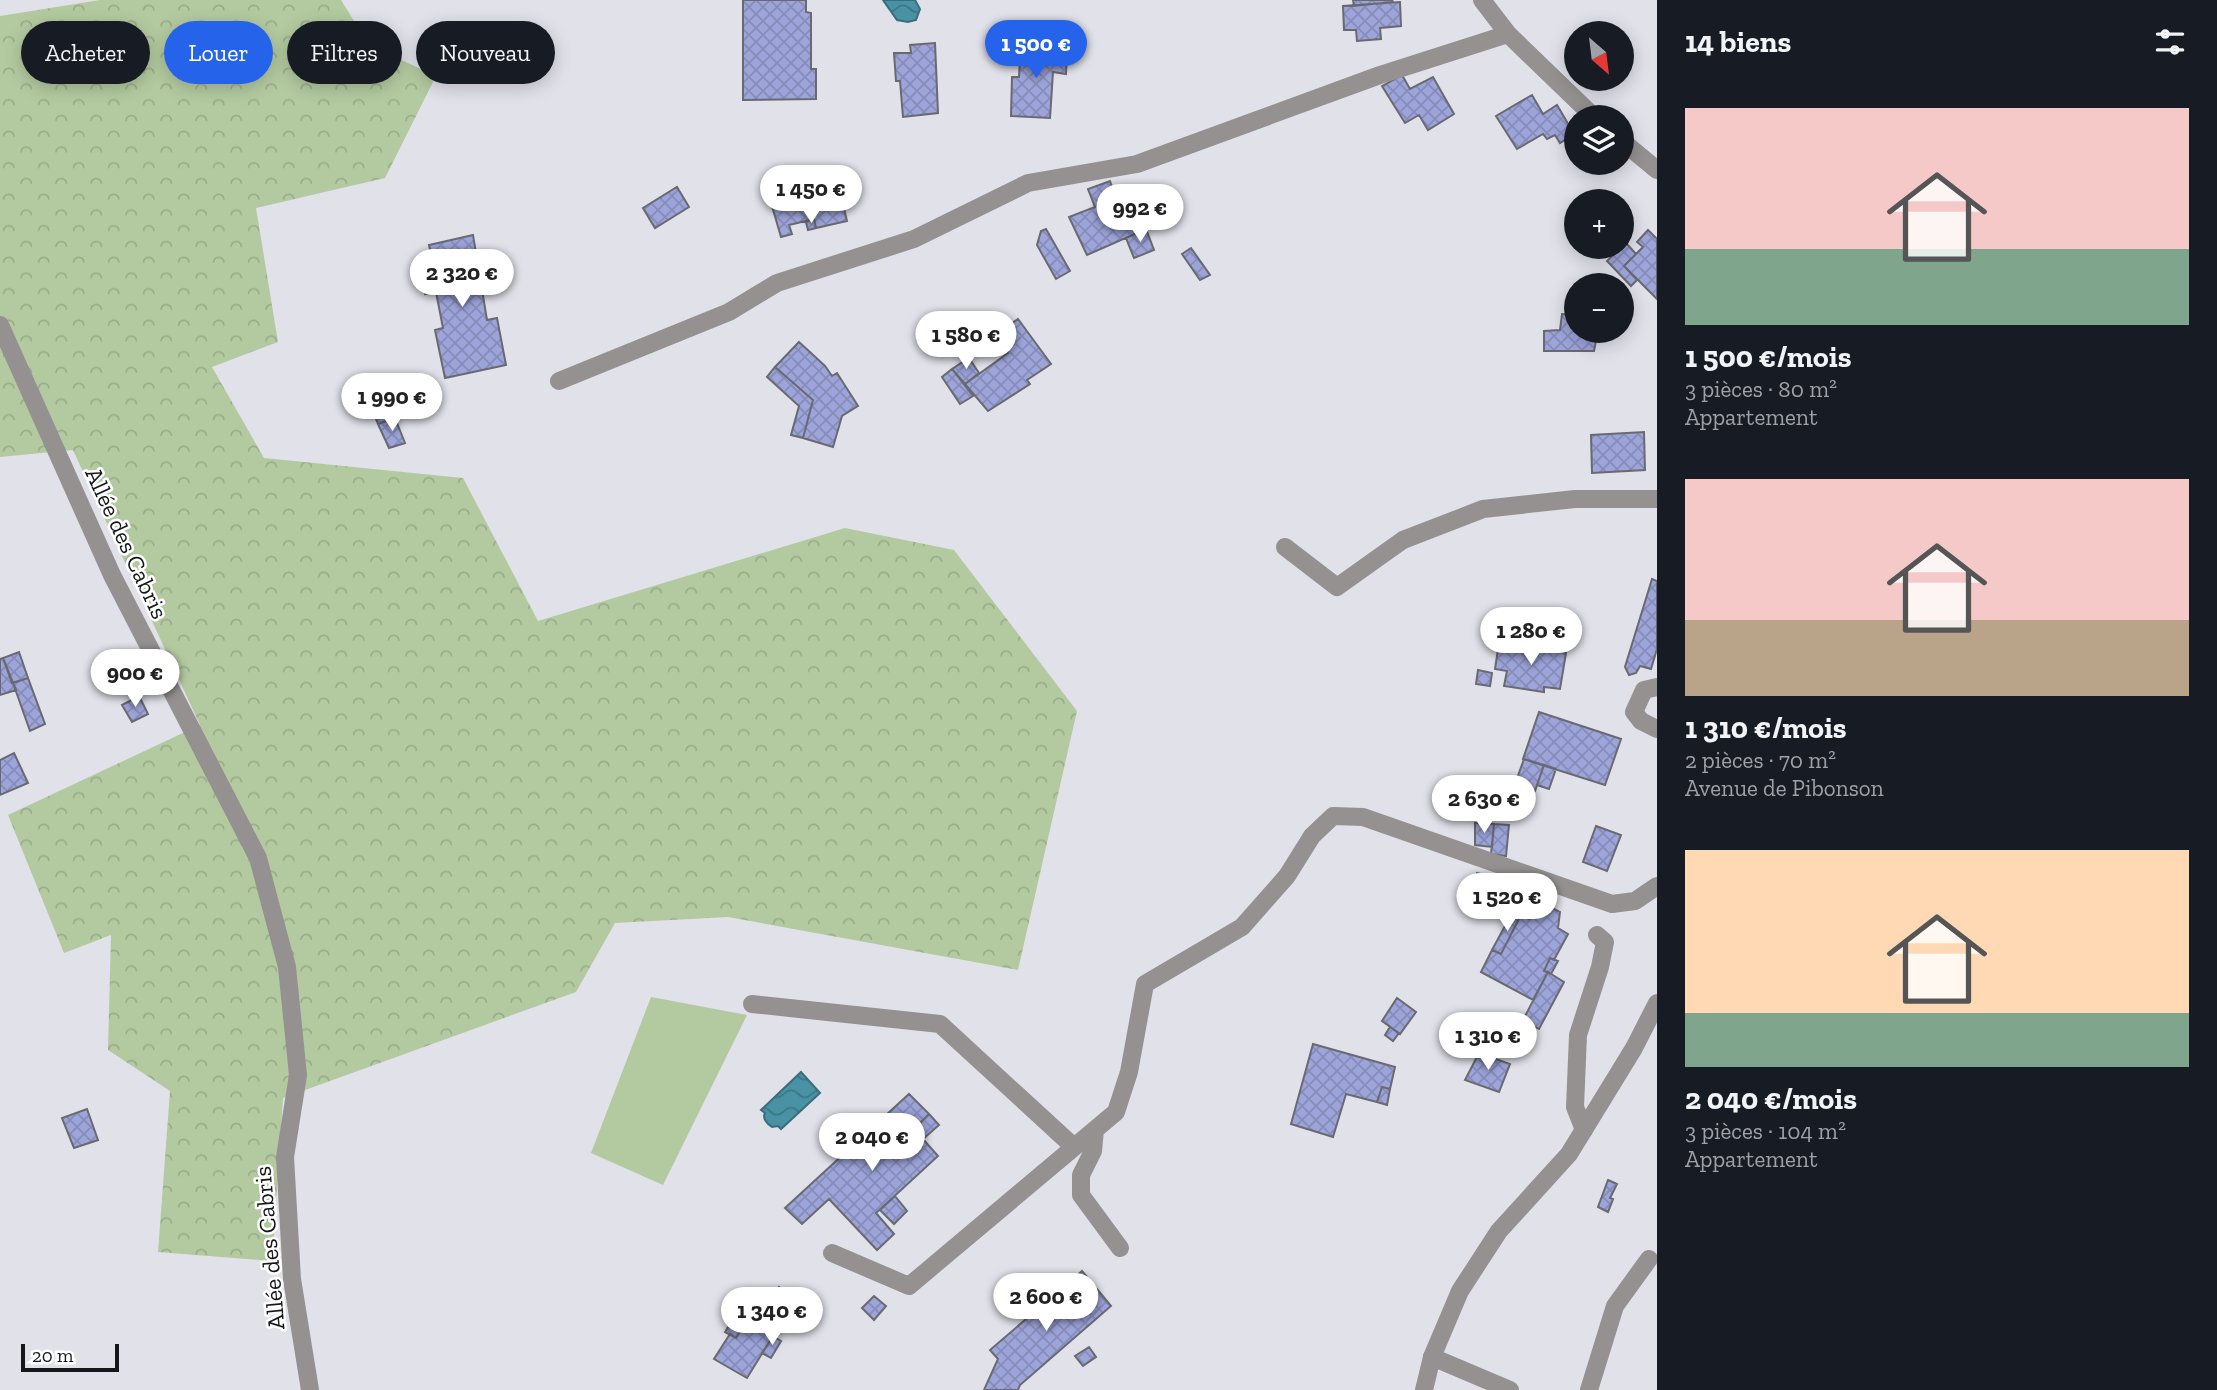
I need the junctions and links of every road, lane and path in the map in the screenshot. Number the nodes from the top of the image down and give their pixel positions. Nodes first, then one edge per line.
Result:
1 (1482, 0) edge
2 (1508, 34) junction
3 (1582, 105) edge
4 (1634, 151) edge
5 (1657, 170) edge
6 (0, 325) edge
7 (559, 380) dead end
8 (1657, 499) edge
9 (1285, 547) dead end
10 (1657, 687) edge
11 (1657, 729) edge
12 (1657, 886) edge
13 (1597, 935) dead end
14 (752, 1004) dead end
15 (1656, 1008) edge
16 (1095, 1129) junction
17 (1584, 1130) junction
18 (1074, 1147) junction
19 (1120, 1248) dead end
20 (832, 1253) dead end
21 (1649, 1259) dead end
22 (1432, 1357) junction
23 (310, 1390) edge
24 (1424, 1390) edge
25 (1510, 1390) edge
26 (1589, 1390) edge

1 - 2 street
2 - 3 street
2 - 7 street
4 - 5 street
6 - 23 street, Allée des Cabris
8 - 9 street
10 - 11 street
12 - 16 street
13 - 17 street
14 - 18 street
15 - 17 street
16 - 18 street
16 - 19 street
17 - 22 street
18 - 20 street
21 - 26 street
22 - 24 street
22 - 25 street

